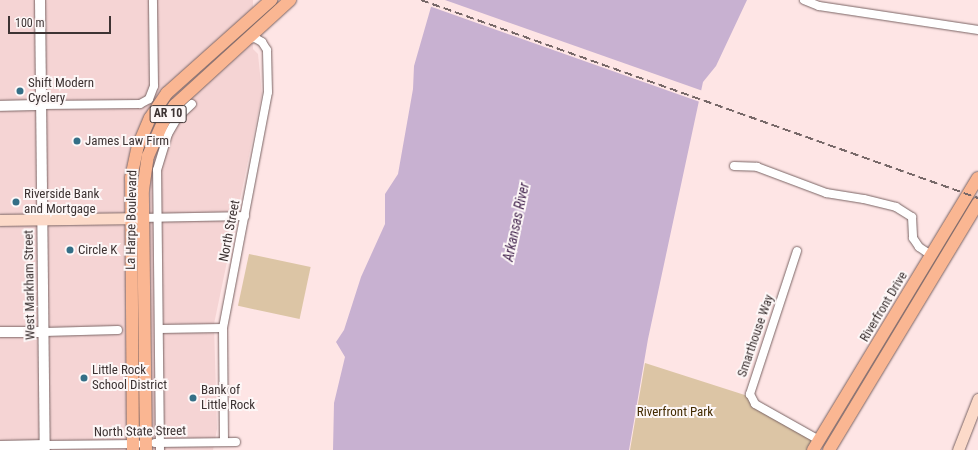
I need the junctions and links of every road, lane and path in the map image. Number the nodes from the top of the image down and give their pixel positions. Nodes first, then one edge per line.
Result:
1 (40, 0) edge
2 (153, 0) edge
3 (290, 0) edge
4 (804, 0) edge
5 (264, 3) edge
6 (978, 30) edge
7 (252, 36) junction
8 (192, 104) dead end
9 (0, 106) edge
10 (42, 106) junction
11 (734, 166) dead end
12 (978, 178) edge
13 (978, 203) edge
14 (245, 216) junction
15 (158, 217) junction
16 (130, 218) junction
17 (144, 218) junction
18 (0, 220) edge
19 (42, 220) junction
20 (796, 251) dead end
21 (931, 255) junction
22 (223, 328) junction
23 (159, 329) junction
24 (118, 330) dead end
25 (0, 332) edge
26 (44, 332) junction
27 (978, 399) edge
28 (224, 442) junction
29 (236, 442) dead end
30 (816, 445) edge
31 (0, 446) edge
32 (160, 446) edge
33 (133, 447) edge
34 (146, 447) edge
35 (45, 448) edge
36 (832, 449) edge
37 (958, 450) edge

1 - 10 street, West Markham Street
2 - 10 street
3 - 7 main road, La Harpe Boulevard / AR 10
4 - 6 street
5 - 16 main road, La Harpe Boulevard / AR 10
7 - 14 street, North Street
7 - 17 main road, La Harpe Boulevard / AR 10
8 - 15 street
9 - 10 street
10 - 19 street, West Markham Street
11 - 21 street
12 - 21 main road, Riverfront Drive
13 - 36 main road
14 - 15 street
14 - 22 street, North Street
15 - 17 street
15 - 23 street
16 - 17 main road
16 - 19 main road
16 - 33 main road, La Harpe Boulevard / AR 10
17 - 34 main road, La Harpe Boulevard / AR 10
18 - 19 main road
19 - 26 street, West Markham Street
20 - 30 street, Smarthouse Way
21 - 30 main road, Riverfront Drive
22 - 23 street
22 - 28 street, North Street
23 - 32 street
24 - 26 street
25 - 26 street
26 - 35 street, West Markham Street
27 - 37 main road
28 - 29 street, North State Street
28 - 32 street, North State Street
30 - 36 main road
31 - 35 street
32 - 34 street, North State Street
33 - 34 street, North State Street
33 - 35 street, North State Street

